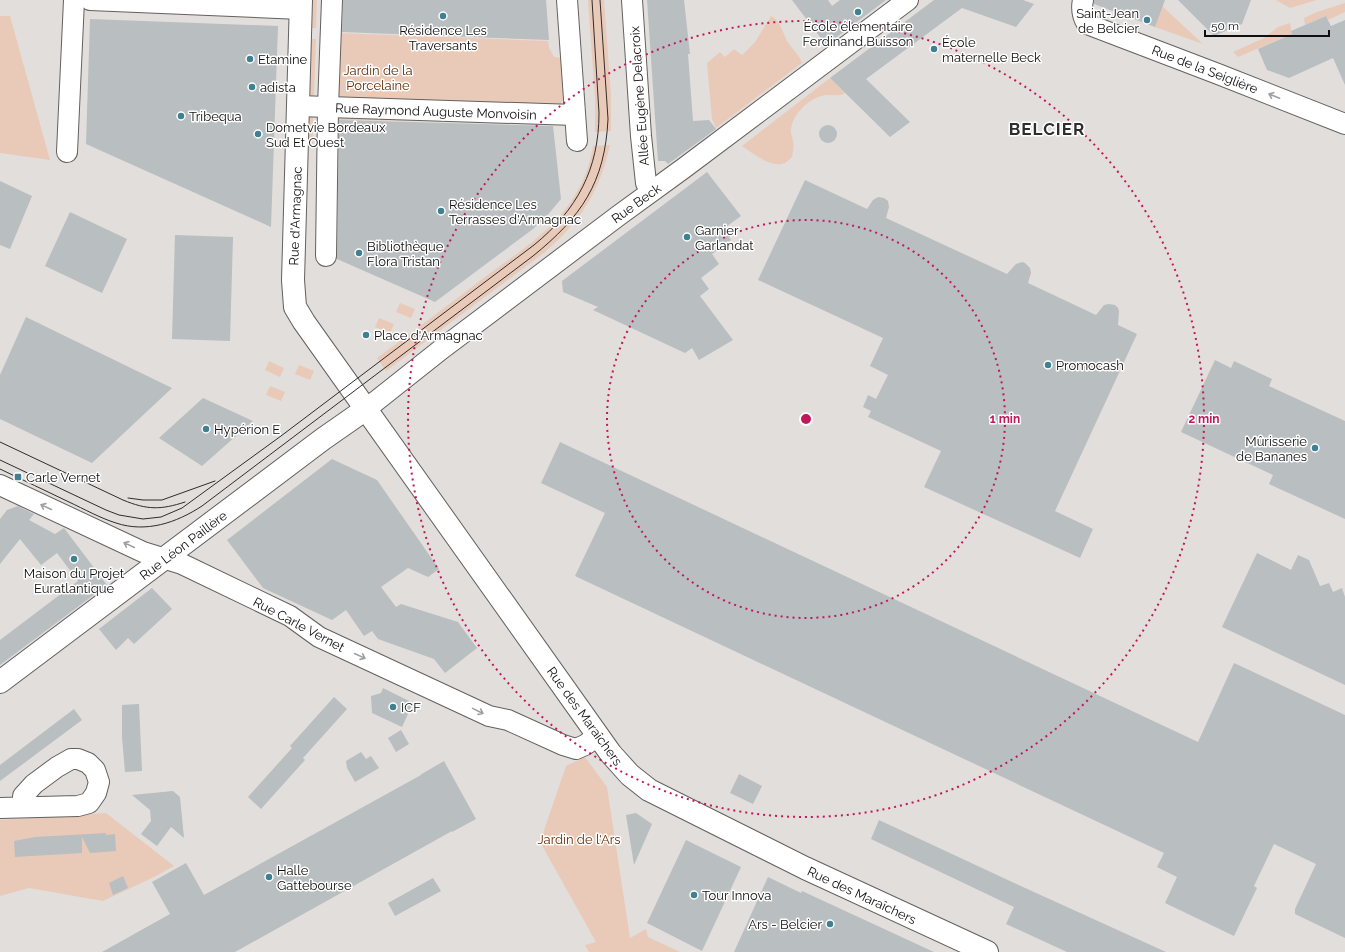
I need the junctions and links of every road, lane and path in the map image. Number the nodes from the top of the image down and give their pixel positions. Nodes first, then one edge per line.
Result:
1 (74, 0) edge
2 (90, 0) edge
3 (332, 0) edge
4 (567, 0) edge
5 (632, 0) edge
6 (908, 0) edge
7 (1083, 0) edge
8 (301, 5) edge
9 (298, 106) junction
10 (328, 107) junction
11 (575, 115) junction
12 (1345, 124) edge
13 (577, 140) dead end
14 (67, 152) dead end
15 (651, 191) junction
16 (326, 256) dead end
17 (366, 408) junction
18 (3, 491) edge
19 (165, 559) junction
20 (0, 682) edge
21 (598, 736) junction
22 (23, 807) dead end
23 (0, 808) edge
24 (987, 952) edge

1 - 14 street
2 - 8 street
3 - 10 street
4 - 11 street
5 - 15 street, Allée Eugène Delacroix
6 - 15 street, Rue Beck
12 -> 7 street, Rue de la Seiglière
8 - 9 main road, Rue d'Armagnac
9 - 10 street, Rue Raymond Auguste Monvoisin
9 - 17 main road, Rue d'Armagnac
10 - 11 street, Rue Raymond Auguste Monvoisin
10 - 16 street
11 - 13 street
15 - 17 street, Rue Beck
17 - 19 main road, Rue Léon Paillère
17 - 21 main road, Rue des Maraîchers
19 -> 18 street, Rue Carle Vernet
19 - 20 main road, Rue Léon Paillère
19 -> 21 street, Rue Carle Vernet
21 - 24 main road, Rue des Maraîchers
22 - 23 street

